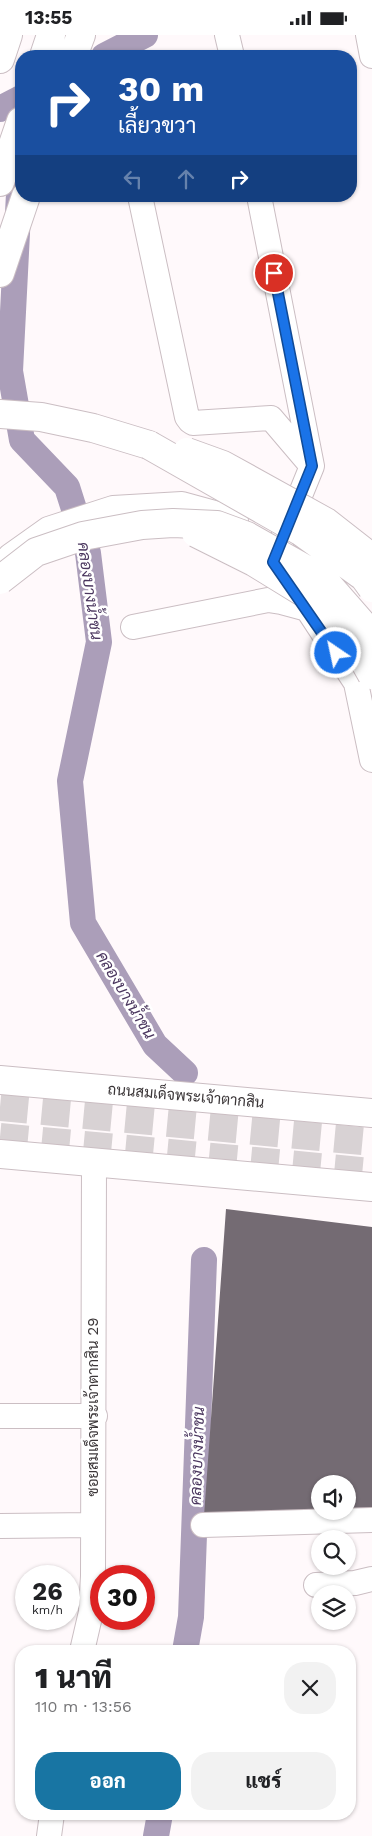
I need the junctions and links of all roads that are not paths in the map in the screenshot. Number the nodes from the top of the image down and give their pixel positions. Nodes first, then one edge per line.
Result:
1 (8, 35) edge
2 (51, 35) edge
3 (81, 35) edge
4 (227, 35) edge
5 (368, 35) edge
6 (46, 50) edge
7 (76, 50) edge
8 (231, 50) edge
9 (372, 56) edge
10 (0, 59) edge
11 (15, 138) edge
12 (0, 182) edge
13 (24, 202) edge
14 (141, 202) edge
15 (260, 202) edge
16 (0, 272) edge
17 (0, 413) edge
18 (149, 445) junction
19 (312, 466) junction
20 (294, 515) junction
21 (232, 518) junction
22 (173, 523) junction
23 (372, 558) edge
24 (273, 562) junction
25 (0, 563) edge
26 (0, 580) edge
27 (372, 588) edge
28 (307, 609) junction
29 (134, 627) dead end
30 (372, 635) edge
31 (372, 675) edge
32 (372, 760) edge
33 (0, 1080) edge
34 (372, 1113) edge
35 (0, 1154) edge
36 (94, 1162) junction
37 (372, 1187) edge
38 (0, 1416) edge
39 (95, 1416) junction
40 (372, 1519) edge
41 (93, 1525) junction
42 (203, 1525) dead end
43 (0, 1526) edge
44 (372, 1579) edge
45 (316, 1585) dead end
46 (83, 1645) edge
47 (51, 1820) edge
48 (49, 1836) edge

1 - 10 main road
2 - 6 main road
3 - 7 main road
4 - 8 street
5 - 9 street
11 - 12 main road
13 - 16 main road
14 - 19 street
15 - 19 street
17 - 18 main road
18 - 23 main road, bridge
18 - 27 main road, bridge
19 - 20 street
20 - 21 street
20 - 24 street
21 - 24 street
21 - 25 street
22 - 26 main road, bridge
22 - 30 main road, bridge
22 - 31 main road, bridge
24 - 28 street
28 - 29 street
28 - 32 street
33 - 34 main road, ถนนสมเด็จพระเจ้าตากสิน
35 - 36 main road
36 - 37 main road
36 - 39 street, ซอยสมเด็จพระเจ้าตากสิน 29
38 - 39 street
39 - 41 street, ซอยสมเด็จพระเจ้าตากสิน 29
40 - 42 street
41 - 43 street
41 - 46 street, ซอยสมเด็จพระเจ้าตากสิน 29
44 - 45 street
47 - 48 street

